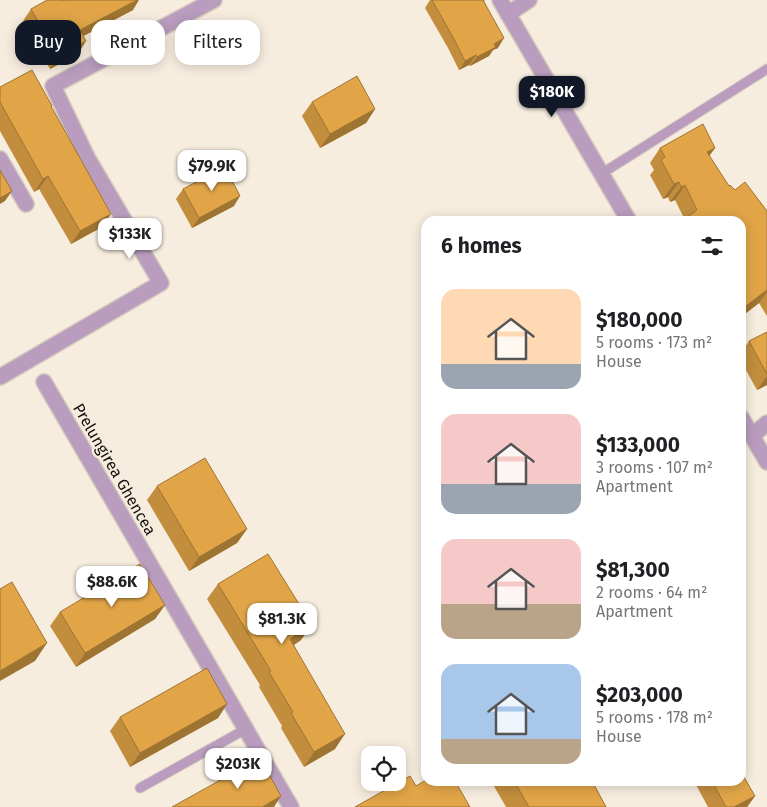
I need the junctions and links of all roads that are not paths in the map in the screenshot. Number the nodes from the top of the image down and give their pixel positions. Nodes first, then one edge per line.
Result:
1 (214, 0) edge
2 (500, 0) edge
3 (529, 0) edge
4 (508, 14) junction
5 (767, 69) edge
6 (0, 159) edge
7 (601, 174) junction
8 (26, 204) dead end
9 (626, 216) edge
10 (0, 377) edge
11 (44, 382) dead end
12 (767, 423) edge
13 (746, 426) edge
14 (752, 436) junction
15 (767, 462) edge
16 (246, 729) junction
17 (140, 788) dead end
18 (292, 807) edge

1 - 10 street
2 - 4 street
3 - 4 street
4 - 7 street
5 - 7 lane
6 - 8 street
7 - 9 street
11 - 16 street, Prelungirea Ghencea
12 - 14 street
13 - 14 street
14 - 15 street
16 - 17 lane
16 - 18 street, Prelungirea Ghencea

